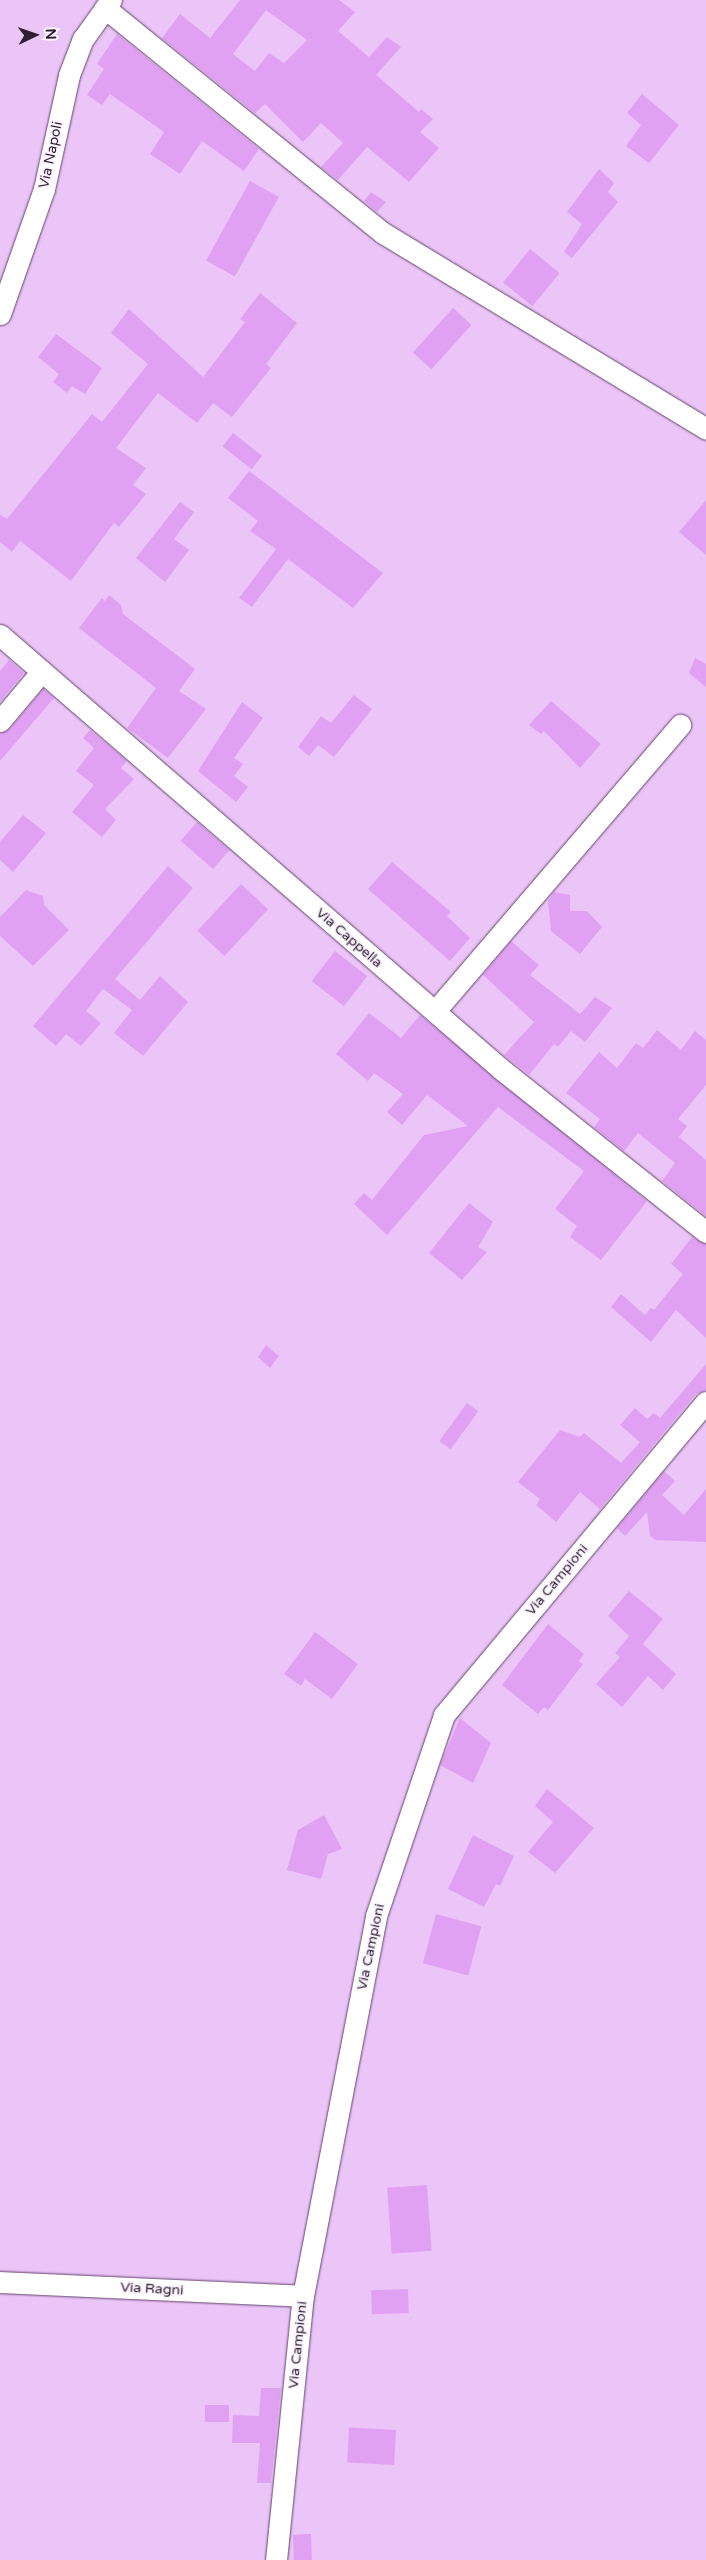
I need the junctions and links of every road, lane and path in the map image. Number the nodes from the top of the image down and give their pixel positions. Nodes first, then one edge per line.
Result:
1 (108, 4) edge
2 (0, 314) edge
3 (706, 429) edge
4 (0, 635) edge
5 (42, 671) junction
6 (0, 721) edge
7 (680, 725) dead end
8 (434, 1011) junction
9 (706, 1232) edge
10 (706, 1402) edge
11 (0, 2282) edge
12 (303, 2296) junction
13 (276, 2560) edge

1 - 2 street, Via Napoli
1 - 3 street
4 - 5 street, Via Cappella
5 - 6 street
5 - 8 street, Via Cappella
7 - 8 street
8 - 9 street, Via Cappella
10 - 12 street, Via Campioni
11 - 12 street, Via Ragni
12 - 13 street, Via Campioni

